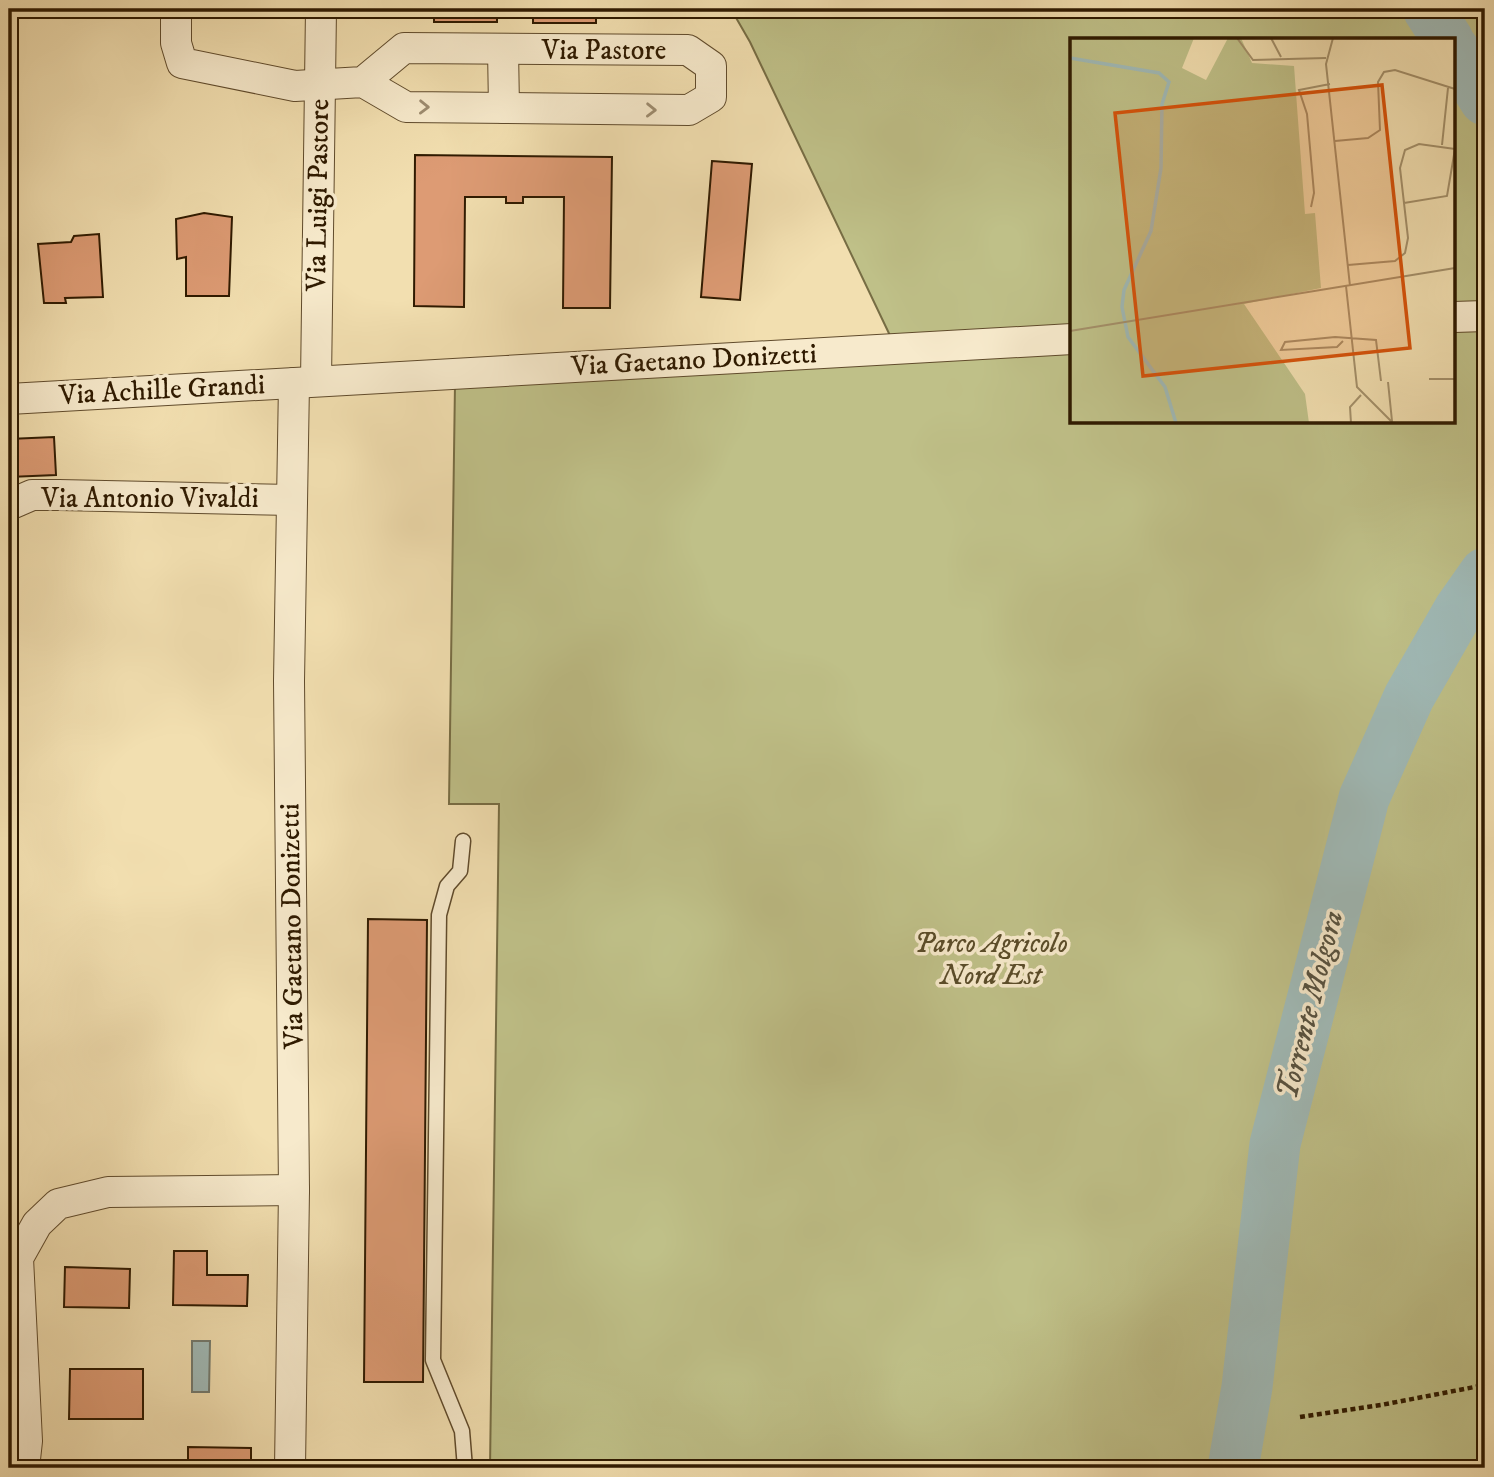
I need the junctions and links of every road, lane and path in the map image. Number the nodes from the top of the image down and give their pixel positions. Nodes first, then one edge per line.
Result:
1 (176, 9) edge
2 (321, 9) edge
3 (503, 49) junction
4 (363, 82) junction
5 (320, 85) junction
6 (504, 108) junction
7 (1485, 316) edge
8 (1456, 317) edge
9 (1070, 339) edge
10 (305, 382) junction
11 (9, 399) edge
12 (292, 499) junction
13 (9, 505) edge
14 (463, 841) dead end
15 (295, 1190) junction
16 (1485, 1385) edge
17 (1300, 1417) dead end
18 (23, 1468) edge
19 (290, 1468) edge
20 (465, 1468) edge

1 - 5 street
2 - 5 street, Via Luigi Pastore
3 - 4 street, Via Pastore
3 - 6 street, Via Pastore
6 -> 3 street, Via Pastore
4 - 5 street
4 -> 6 street, Via Pastore
5 - 10 street, Via Luigi Pastore
7 - 8 street
9 - 10 street, Via Gaetano Donizetti
10 - 11 street, Via Achille Grandi
10 - 12 street, Via Gaetano Donizetti
12 - 13 street, Via Antonio Vivaldi
12 - 15 street, Via Gaetano Donizetti
14 - 20 lane
15 - 18 street
15 - 19 street, Via Gaetano Donizetti
16 - 17 path

